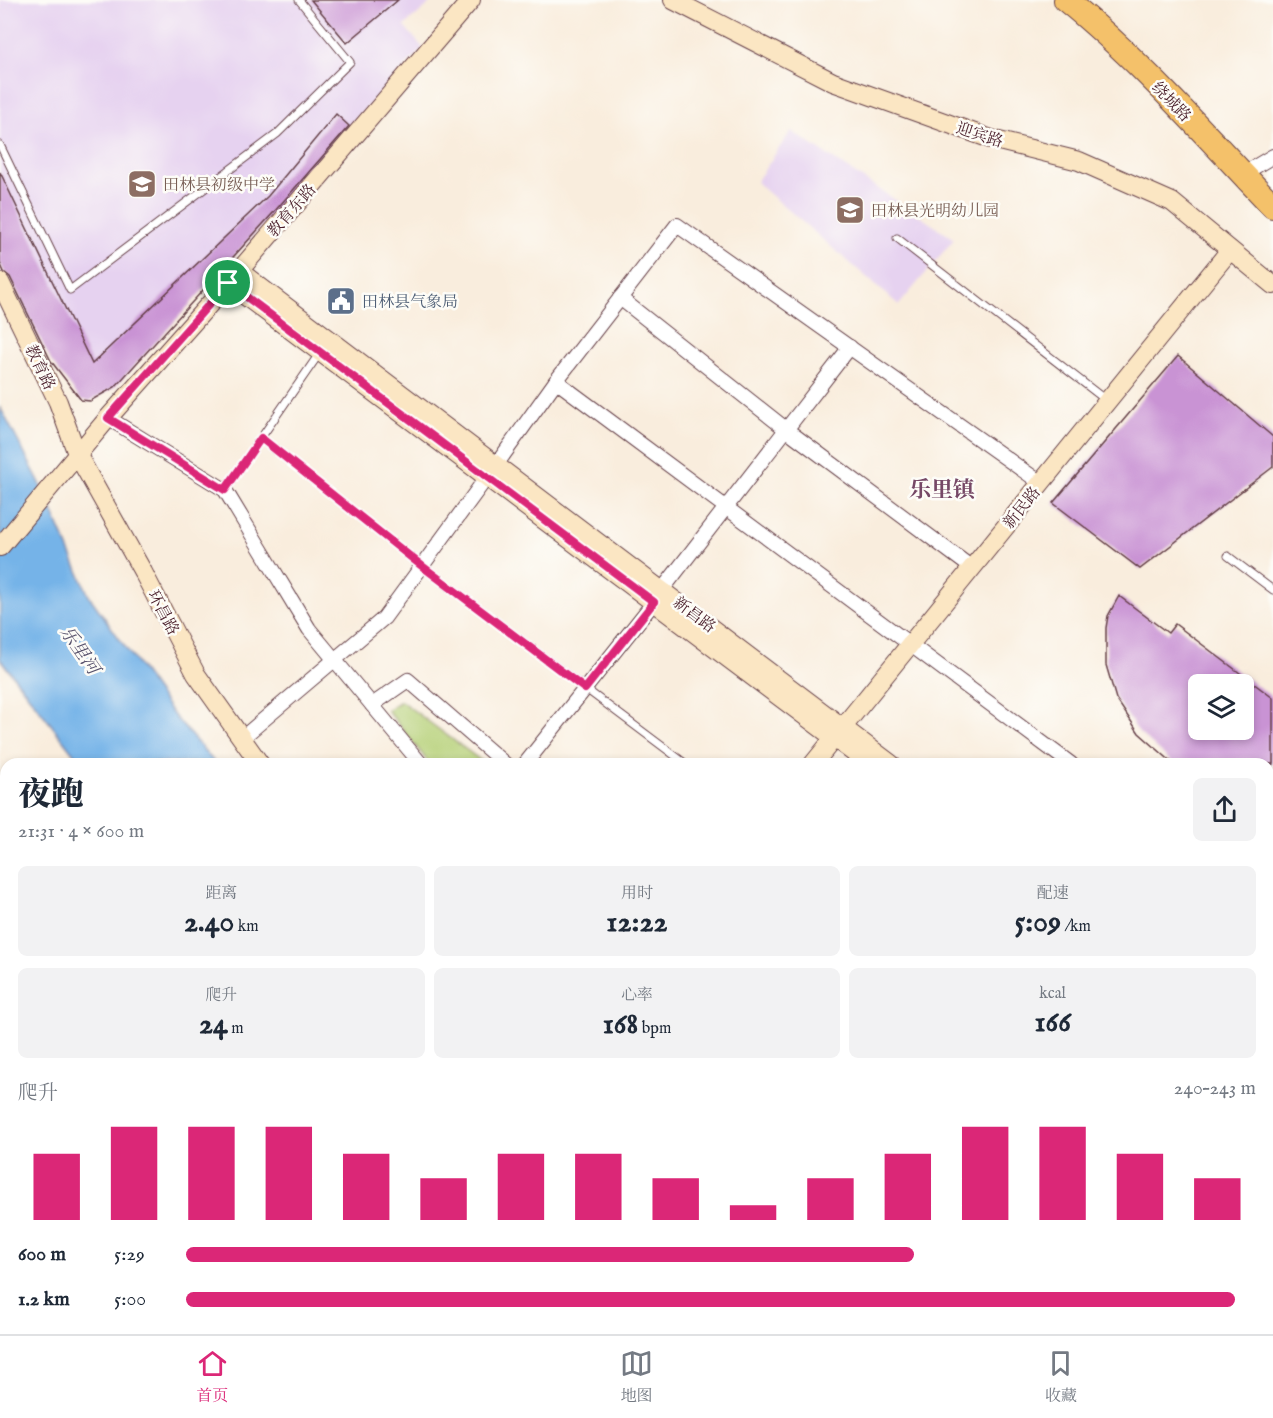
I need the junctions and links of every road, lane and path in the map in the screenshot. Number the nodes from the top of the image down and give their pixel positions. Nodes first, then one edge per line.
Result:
1 (299, 0) edge
2 (471, 0) edge
3 (673, 0) edge
4 (1066, 0) edge
5 (0, 145) edge
6 (1273, 156) edge
7 (1242, 174) junction
8 (1273, 206) edge
9 (897, 238) dead end
10 (1230, 250) junction
11 (234, 277) junction
12 (0, 282) edge
13 (1273, 285) edge
14 (620, 298) junction
15 (850, 347) junction
16 (321, 352) junction
17 (556, 381) junction
18 (1107, 401) junction
19 (108, 418) junction
20 (787, 430) junction
21 (261, 438) junction
22 (77, 454) junction
23 (491, 471) junction
24 (1041, 483) junction
25 (225, 490) junction
26 (727, 508) junction
27 (0, 547) edge
28 (1228, 556) dead end
29 (422, 566) junction
30 (972, 568) junction
31 (1273, 590) edge
32 (658, 596) junction
33 (911, 645) junction
34 (336, 661) junction
35 (585, 689) junction
36 (372, 705) junction
37 (839, 732) junction
38 (242, 738) junction
39 (256, 758) edge
40 (416, 758) edge
41 (498, 758) edge
42 (530, 758) edge
43 (678, 758) edge
44 (818, 758) edge
45 (863, 758) edge
46 (881, 758) edge
47 (1063, 758) edge

1 - 5 lane
2 - 11 street, 教育东路
3 - 10 street, 迎宾路
4 - 7 highway, 绕城路
6 - 7 street
7 - 8 highway, 绕城路
9 - 18 lane
10 - 13 street, 迎宾路
10 - 18 street, 新民路
11 - 16 street, 新昌路
11 - 19 street, 教育东路
11 - 23 street, 新昌路
12 - 22 street, 教育路
14 - 15 street
14 - 17 street
14 - 20 street
15 - 20 street
15 - 24 street
16 - 21 lane
16 - 23 street, 新昌路
17 - 23 street
17 - 26 street
18 - 24 street, 新民路
19 - 22 street, 教育东路
19 - 25 street
20 - 26 street
20 - 30 street
21 - 25 lane
21 - 29 lane
22 - 27 street, 教育东路
22 - 38 street, 环昌路
23 - 29 street
23 - 32 street, 新昌路
24 - 30 street, 新民路
25 - 34 street
26 - 32 street
26 - 33 street
28 - 31 lane
29 - 34 street
29 - 35 lane
30 - 33 street, 新民路
32 - 35 street
32 - 37 street, 新昌路
33 - 37 street, 新民路
33 - 47 street
34 - 36 street
34 - 38 street
35 - 42 street
35 - 43 lane
36 - 40 street
36 - 41 street
37 - 44 street, 新民路
37 - 45 street, 新昌路
37 - 46 street, 新昌路
38 - 39 street, 环昌路

